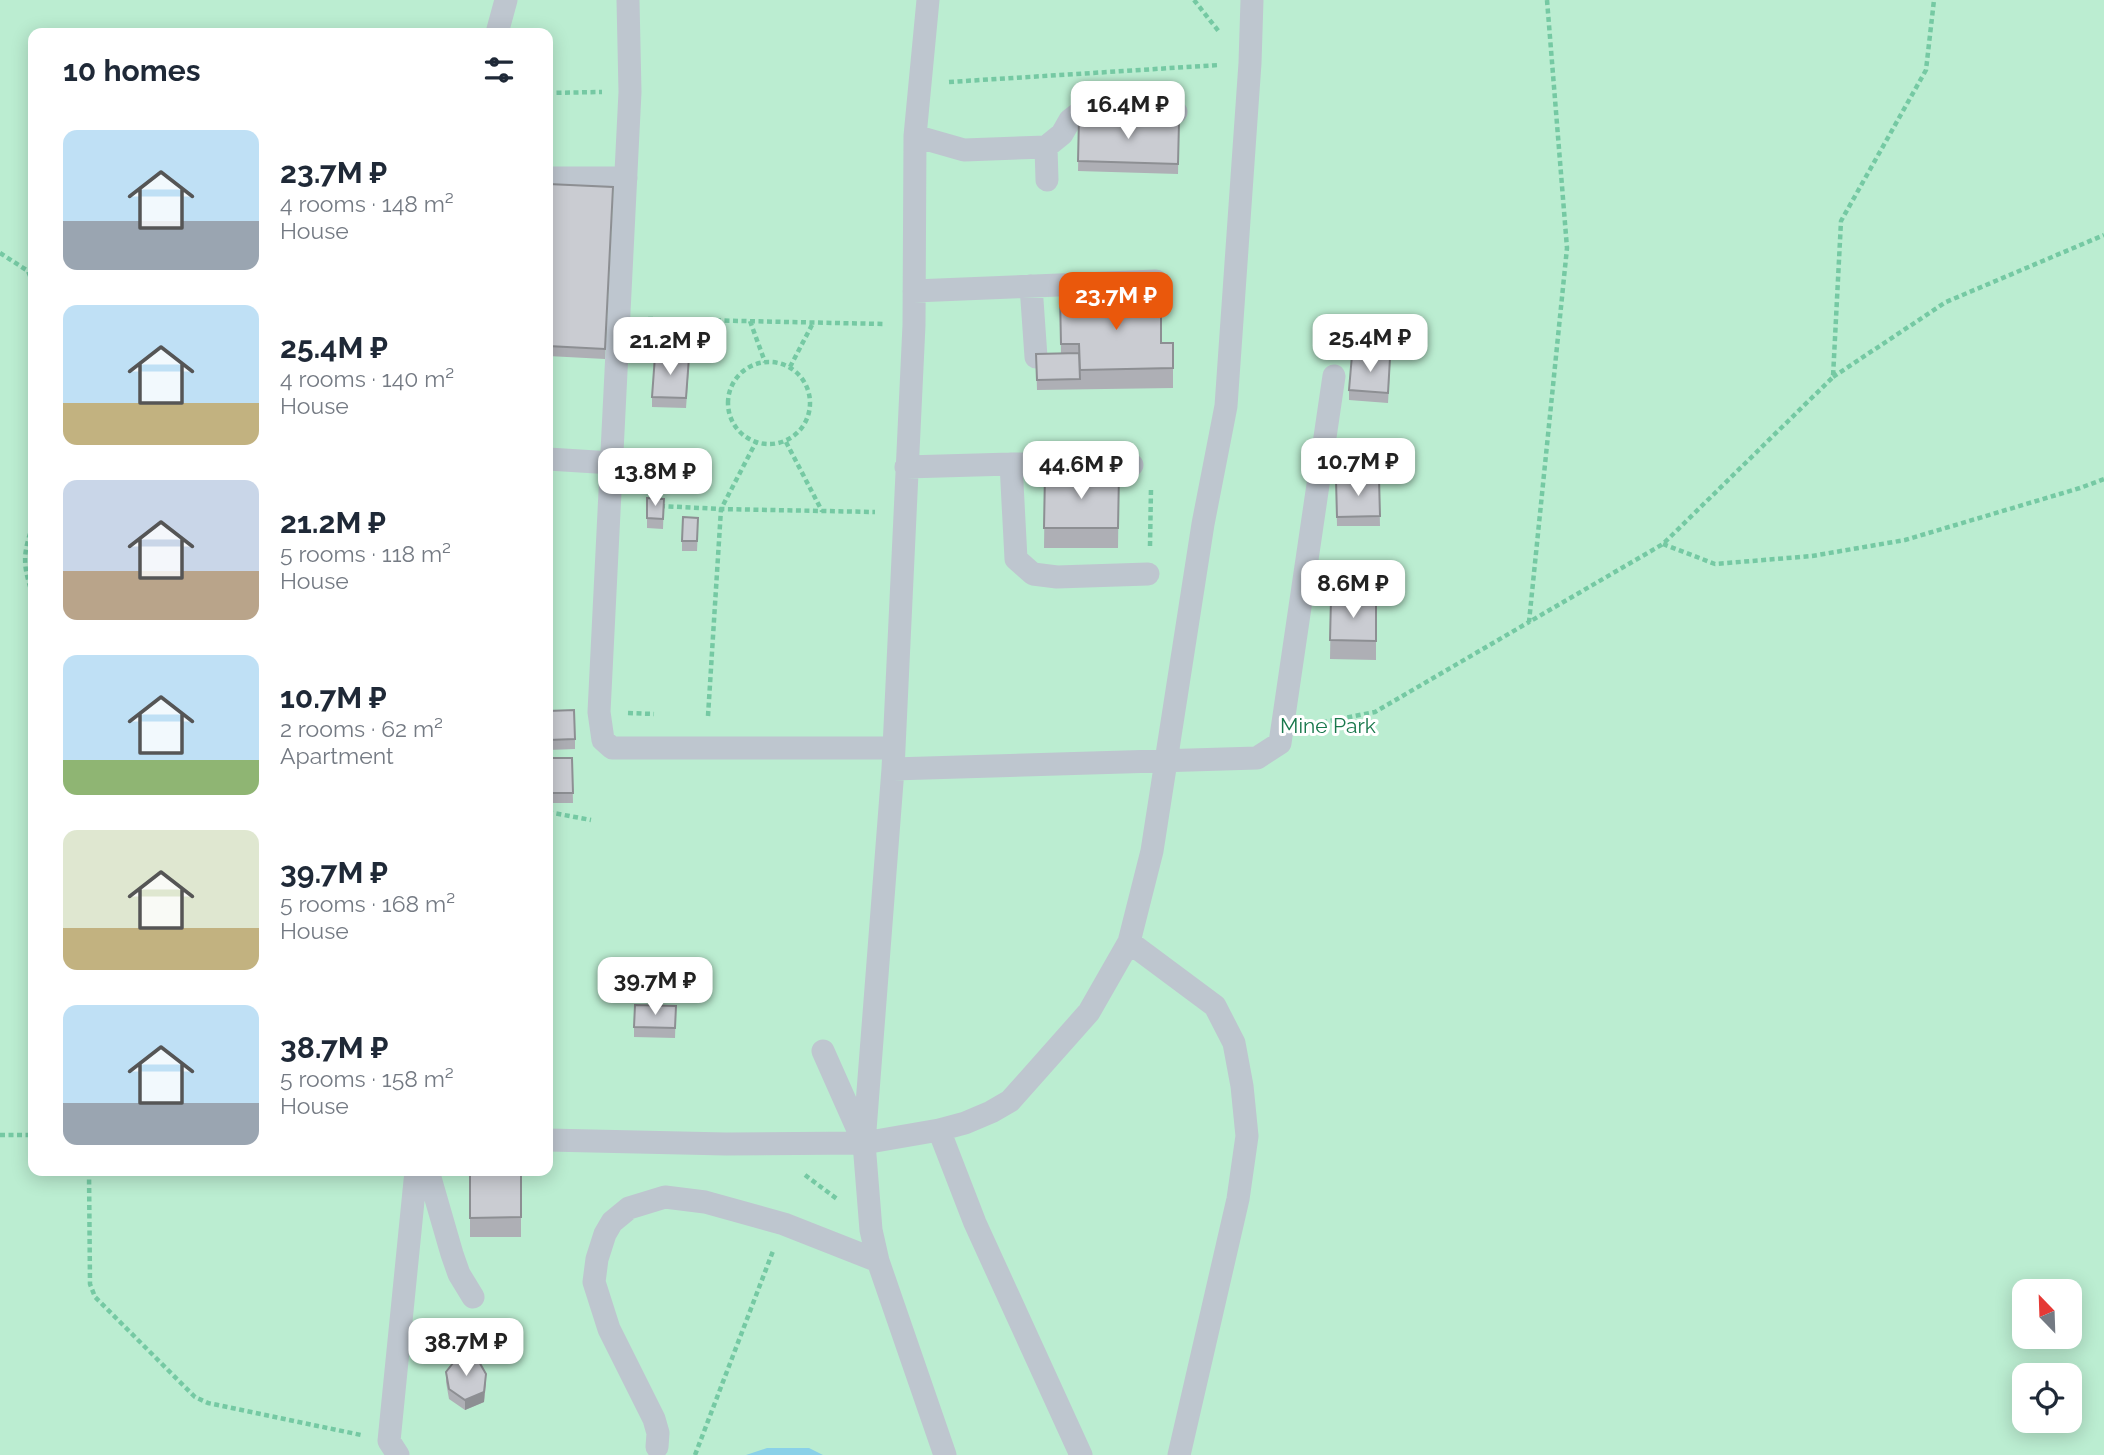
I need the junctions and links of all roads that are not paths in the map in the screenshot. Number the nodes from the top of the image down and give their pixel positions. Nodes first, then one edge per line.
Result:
1 (506, 0) edge
2 (628, 0) edge
3 (928, 0) edge
4 (1252, 0) edge
5 (498, 28) edge
6 (1176, 112) dead end
7 (915, 136) junction
8 (1046, 147) junction
9 (553, 178) edge
10 (626, 178) junction
11 (1047, 180) dead end
12 (1156, 281) dead end
13 (1031, 286) junction
14 (914, 291) junction
15 (1036, 357) edge
16 (1334, 376) dead end
17 (553, 458) edge
18 (612, 463) junction
19 (1011, 464) junction
20 (1132, 465) road end
21 (906, 467) junction
22 (1148, 574) road end
23 (893, 759) junction
24 (1165, 760) junction
25 (1129, 942) junction
26 (823, 1051) dead end
27 (939, 1130) junction
28 (553, 1140) edge
29 (864, 1143) junction
30 (416, 1176) edge
31 (429, 1176) edge
32 (878, 1261) junction
33 (473, 1297) dead end
34 (657, 1447) dead end
35 (393, 1448) edge
36 (945, 1455) edge
37 (1080, 1455) edge
38 (1180, 1455) edge

1 - 5 lane
2 - 10 lane
3 - 7 lane
4 - 24 lane
6 - 8 lane
7 - 8 lane
7 - 14 lane
8 - 11 lane
9 - 10 lane
10 - 18 lane
12 - 13 lane
13 - 14 lane
13 - 15 lane
14 - 21 lane
16 - 24 lane
17 - 18 lane
18 - 23 lane
19 - 20 lane
19 - 21 lane
19 - 22 lane
21 - 23 lane
23 - 24 lane
23 - 29 lane
24 - 25 lane
25 - 27 lane
25 - 38 lane
26 - 29 lane
27 - 29 lane
27 - 37 lane
28 - 29 lane
29 - 32 lane
30 - 35 lane
31 - 33 lane
32 - 34 lane
32 - 36 lane

